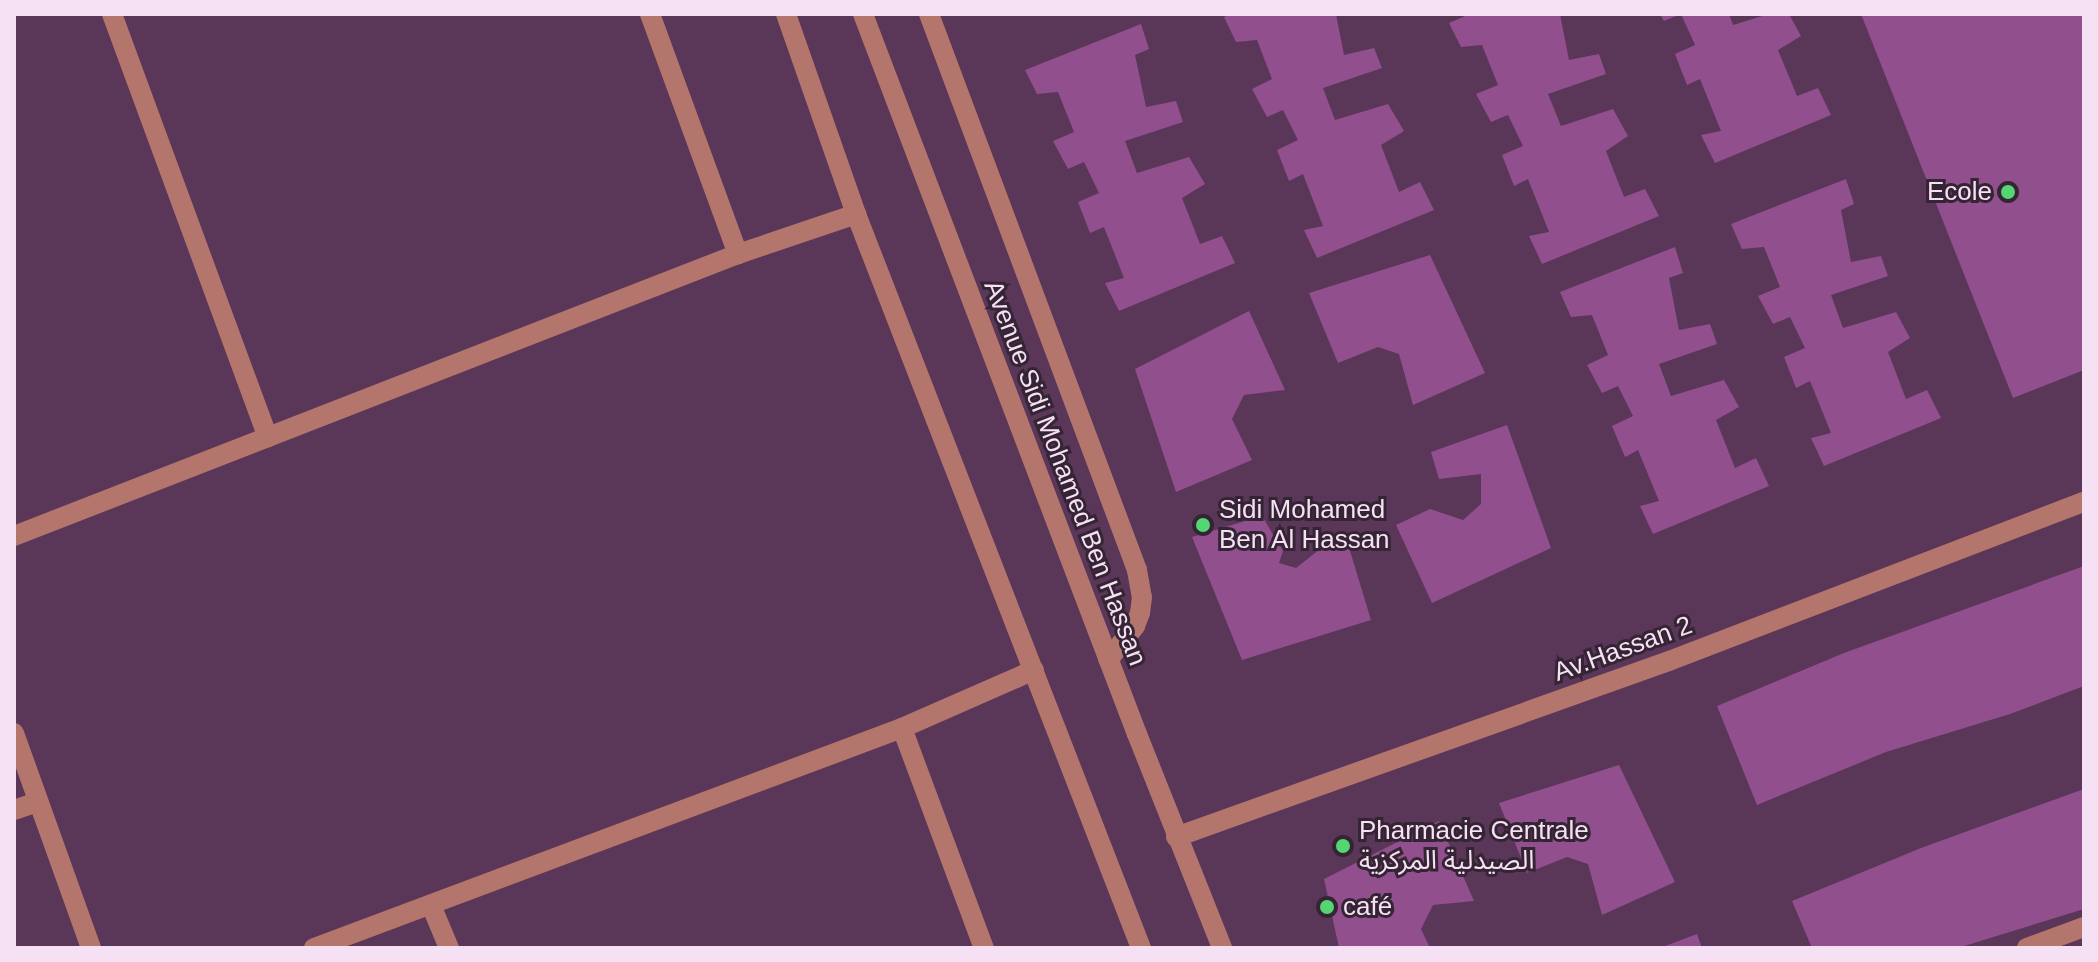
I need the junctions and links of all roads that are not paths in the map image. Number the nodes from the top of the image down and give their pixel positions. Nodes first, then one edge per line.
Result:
1 (112, 14) edge
2 (650, 14) edge
3 (786, 14) edge
4 (863, 14) edge
5 (929, 14) edge
6 (856, 214) junction
7 (738, 254) junction
8 (268, 437) junction
9 (2084, 502) edge
10 (14, 536) edge
11 (1108, 660) junction
12 (1034, 670) junction
13 (902, 728) junction
14 (14, 733) edge
15 (37, 802) junction
16 (14, 810) edge
17 (1176, 837) junction
18 (431, 905) junction
19 (2084, 927) edge
20 (91, 948) edge
21 (314, 948) edge
22 (449, 948) edge
23 (984, 948) edge
24 (1141, 948) edge
25 (1222, 948) edge
26 (2027, 948) edge

1 - 8 street
2 - 7 street
3 - 6 street
4 - 11 street, Avenue Sidi Mohamed Ben Hassan
5 - 11 street
6 - 7 street
6 - 12 street
7 - 8 street
8 - 10 street
9 - 17 street, Av.Hassan 2
11 - 17 street, Avenue Sidi Mohamed Ben Hassan
12 - 13 street
12 - 24 street
13 - 18 street
13 - 23 street
14 - 15 street
15 - 16 street
15 - 20 street
17 - 25 street, Avenue Sidi Mohamed Ben Hassan
18 - 21 street
18 - 22 street
19 - 26 street

